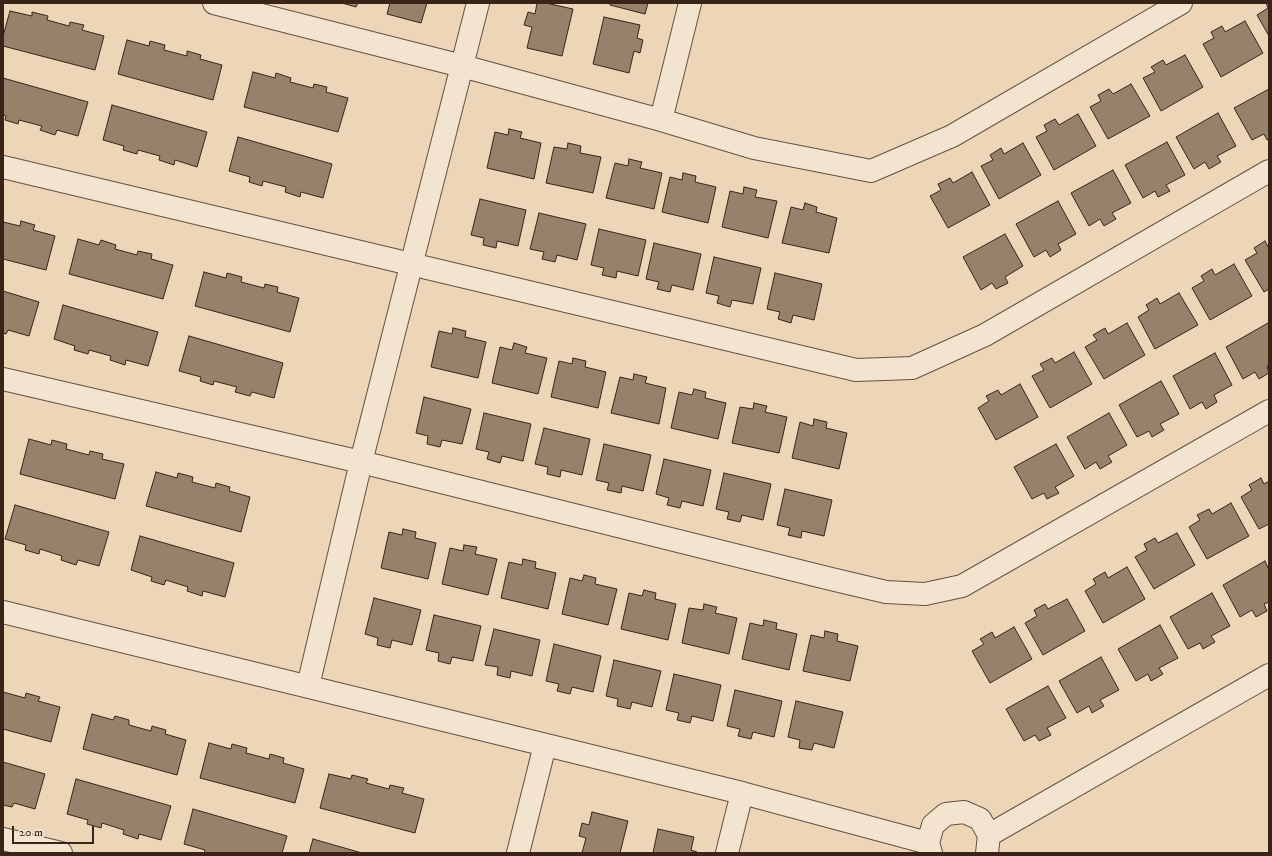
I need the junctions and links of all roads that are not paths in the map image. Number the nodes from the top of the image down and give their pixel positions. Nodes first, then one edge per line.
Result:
1 (214, 3) edge
2 (478, 3) edge
3 (690, 3) edge
4 (1181, 3) edge
5 (259, 8) edge
6 (462, 66) junction
7 (661, 120) junction
8 (3, 167) edge
9 (1269, 171) edge
10 (411, 265) junction
11 (3, 379) edge
12 (1269, 411) edge
13 (361, 462) junction
14 (3, 612) edge
15 (1269, 675) edge
16 (308, 686) junction
17 (545, 745) junction
18 (742, 793) junction
19 (3, 839) edge
20 (988, 844) edge
21 (929, 848) edge
22 (61, 853) edge
23 (518, 853) edge
24 (727, 853) edge

1 - 5 street
2 - 6 street
3 - 7 street
4 - 7 street
5 - 6 street
6 - 7 street
6 - 10 street
8 - 10 street
9 - 10 street
10 - 13 street
11 - 13 street
12 - 13 street
13 - 16 street
14 - 16 street
15 - 20 street
16 - 17 street
17 - 18 street
17 - 23 street
18 - 21 street
18 - 24 street
19 - 22 street
20 - 21 street

